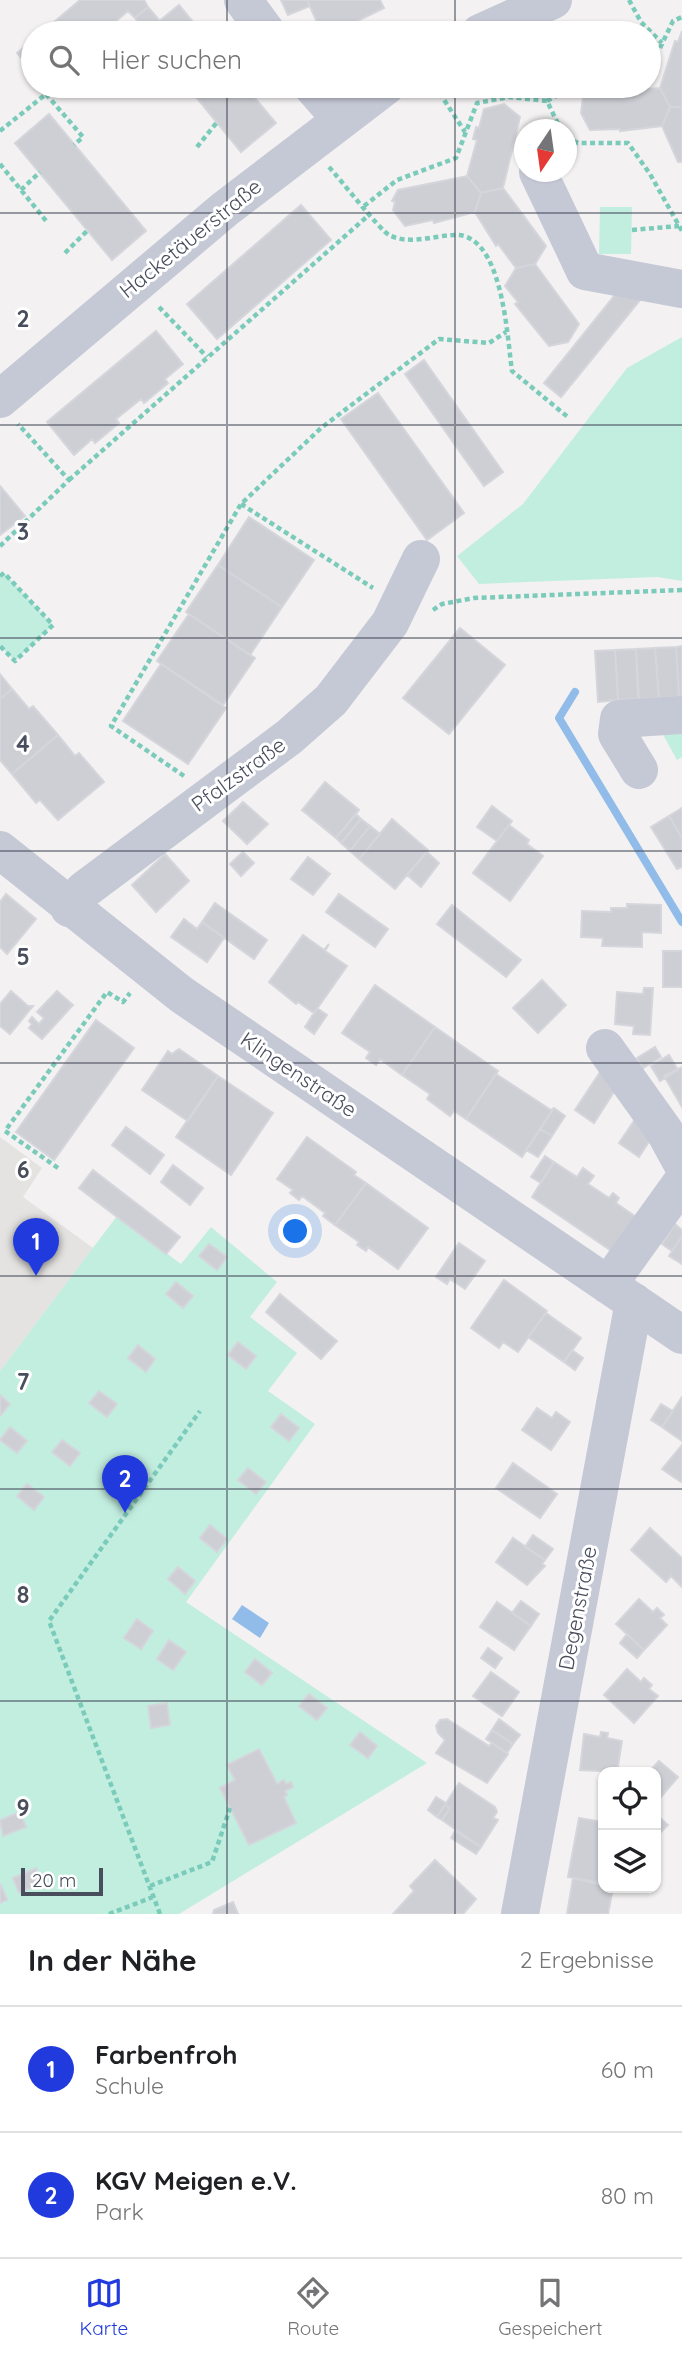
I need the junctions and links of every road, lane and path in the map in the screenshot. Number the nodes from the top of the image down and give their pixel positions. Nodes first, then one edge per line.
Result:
1 (243, 0) edge
2 (553, 0) edge
3 (629, 0) edge
4 (682, 16) edge
5 (258, 21) edge
6 (507, 21) edge
7 (640, 21) edge
8 (662, 43) edge
9 (41, 98) edge
10 (49, 98) edge
11 (322, 98) edge
12 (369, 98) edge
13 (443, 98) edge
14 (504, 98) edge
15 (518, 98) edge
16 (553, 98) edge
17 (547, 101) junction
18 (340, 118) junction
19 (556, 119) edge
20 (218, 121) dead end
21 (0, 131) edge
22 (466, 133) junction
23 (577, 142) edge
24 (74, 145) dead end
25 (197, 146) dead end
26 (0, 164) edge
27 (328, 166) dead end
28 (40, 172) dead end
29 (543, 182) edge
30 (21, 190) junction
31 (364, 206) junction
32 (370, 213) junction
33 (47, 222) dead end
34 (681, 228) edge
35 (88, 230) dead end
36 (632, 230) dead end
37 (65, 253) dead end
38 (135, 283) junction
39 (682, 289) edge
40 (506, 332) junction
41 (207, 357) junction
42 (4, 406) edge
43 (569, 418) dead end
44 (69, 480) junction
45 (241, 504) junction
46 (0, 546) edge
47 (421, 559) dead end
48 (1, 573) edge
49 (682, 590) edge
50 (395, 614) junction
51 (0, 646) edge
52 (682, 715) edge
53 (639, 770) dead end
54 (189, 779) dead end
55 (0, 850) edge
56 (69, 908) junction
57 (123, 1003) dead end
58 (606, 1048) dead end
59 (682, 1163) edge
60 (58, 1168) dead end
61 (682, 1182) edge
62 (621, 1294) junction
63 (682, 1335) edge
64 (200, 1411) dead end
65 (230, 1808) dead end
66 (150, 1886) junction
67 (153, 1897) junction
68 (109, 1914) edge
69 (160, 1914) edge
70 (520, 1914) edge

1 - 5 street
2 - 6 street
3 - 7 path
4 - 8 path
9 - 21 path
10 - 24 path
11 - 18 street
12 - 18 street, Hacketäuerstraße
13 - 22 path
14 - 22 path
15 - 17 path
16 - 17 path
17 - 19 path
18 - 38 street, Hacketäuerstraße
20 - 25 path
22 - 31 path
23 - 34 path
26 - 30 path
27 - 31 path
28 - 30 path
29 - 39 street
30 - 33 path
31 - 32 path
32 - 40 path
32 - 41 path
34 - 36 path
35 - 37 path
38 - 41 path
38 - 42 street, Hacketäuerstraße
40 - 43 path
40 - 45 path
41 - 44 path
42 - 44 path
44 - 46 path
45 - 50 path
45 - 54 path
47 - 50 street, Pfalzstraße
48 - 51 path
49 - 50 path
50 - 56 street, Pfalzstraße
52 - 53 street
55 - 56 street, Klingenstraße
56 - 62 street, Klingenstraße
57 - 60 path
58 - 59 street
61 - 62 street
62 - 63 street, Klingenstraße
62 - 70 street, Degenstraße
64 - 66 path
65 - 66 path
66 - 67 path
67 - 68 path
67 - 69 path

